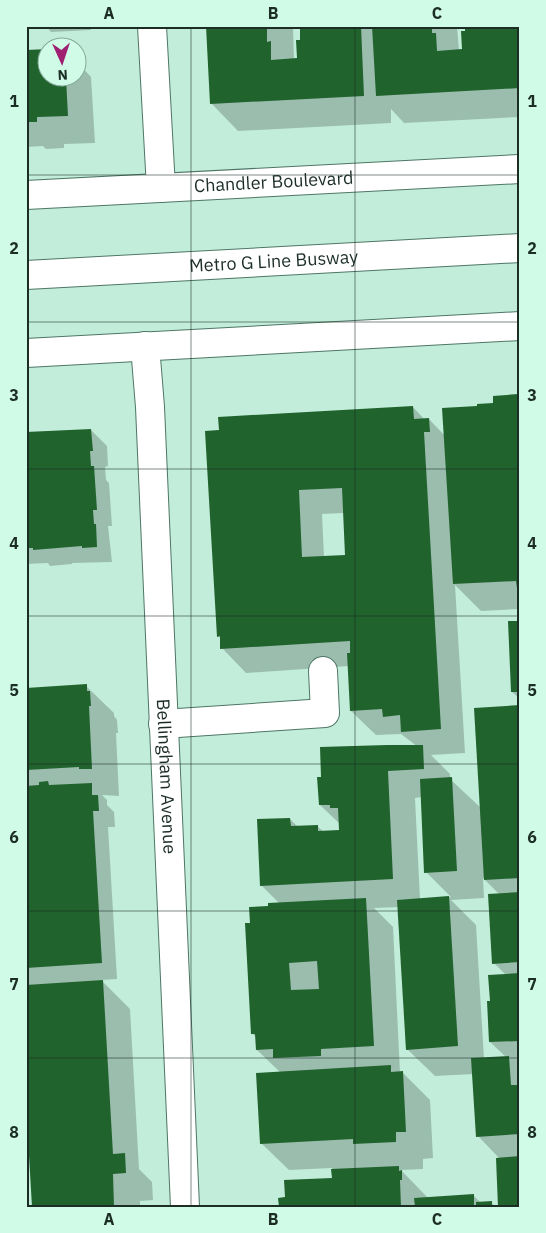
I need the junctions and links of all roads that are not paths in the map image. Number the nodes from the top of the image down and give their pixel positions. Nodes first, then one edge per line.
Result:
1 (152, 26) edge
2 (520, 169) edge
3 (161, 188) junction
4 (26, 195) edge
5 (520, 248) edge
6 (26, 275) edge
7 (520, 326) edge
8 (145, 346) junction
9 (26, 353) edge
10 (323, 672) dead end
11 (163, 724) junction
12 (185, 1207) edge

1 - 3 street
2 - 3 street, Chandler Boulevard
3 - 4 street, Chandler Boulevard
5 - 6 street, Metro G Line Busway
7 - 8 street
8 - 9 street
8 - 11 street, Bellingham Avenue
10 - 11 street
11 - 12 street, Bellingham Avenue

